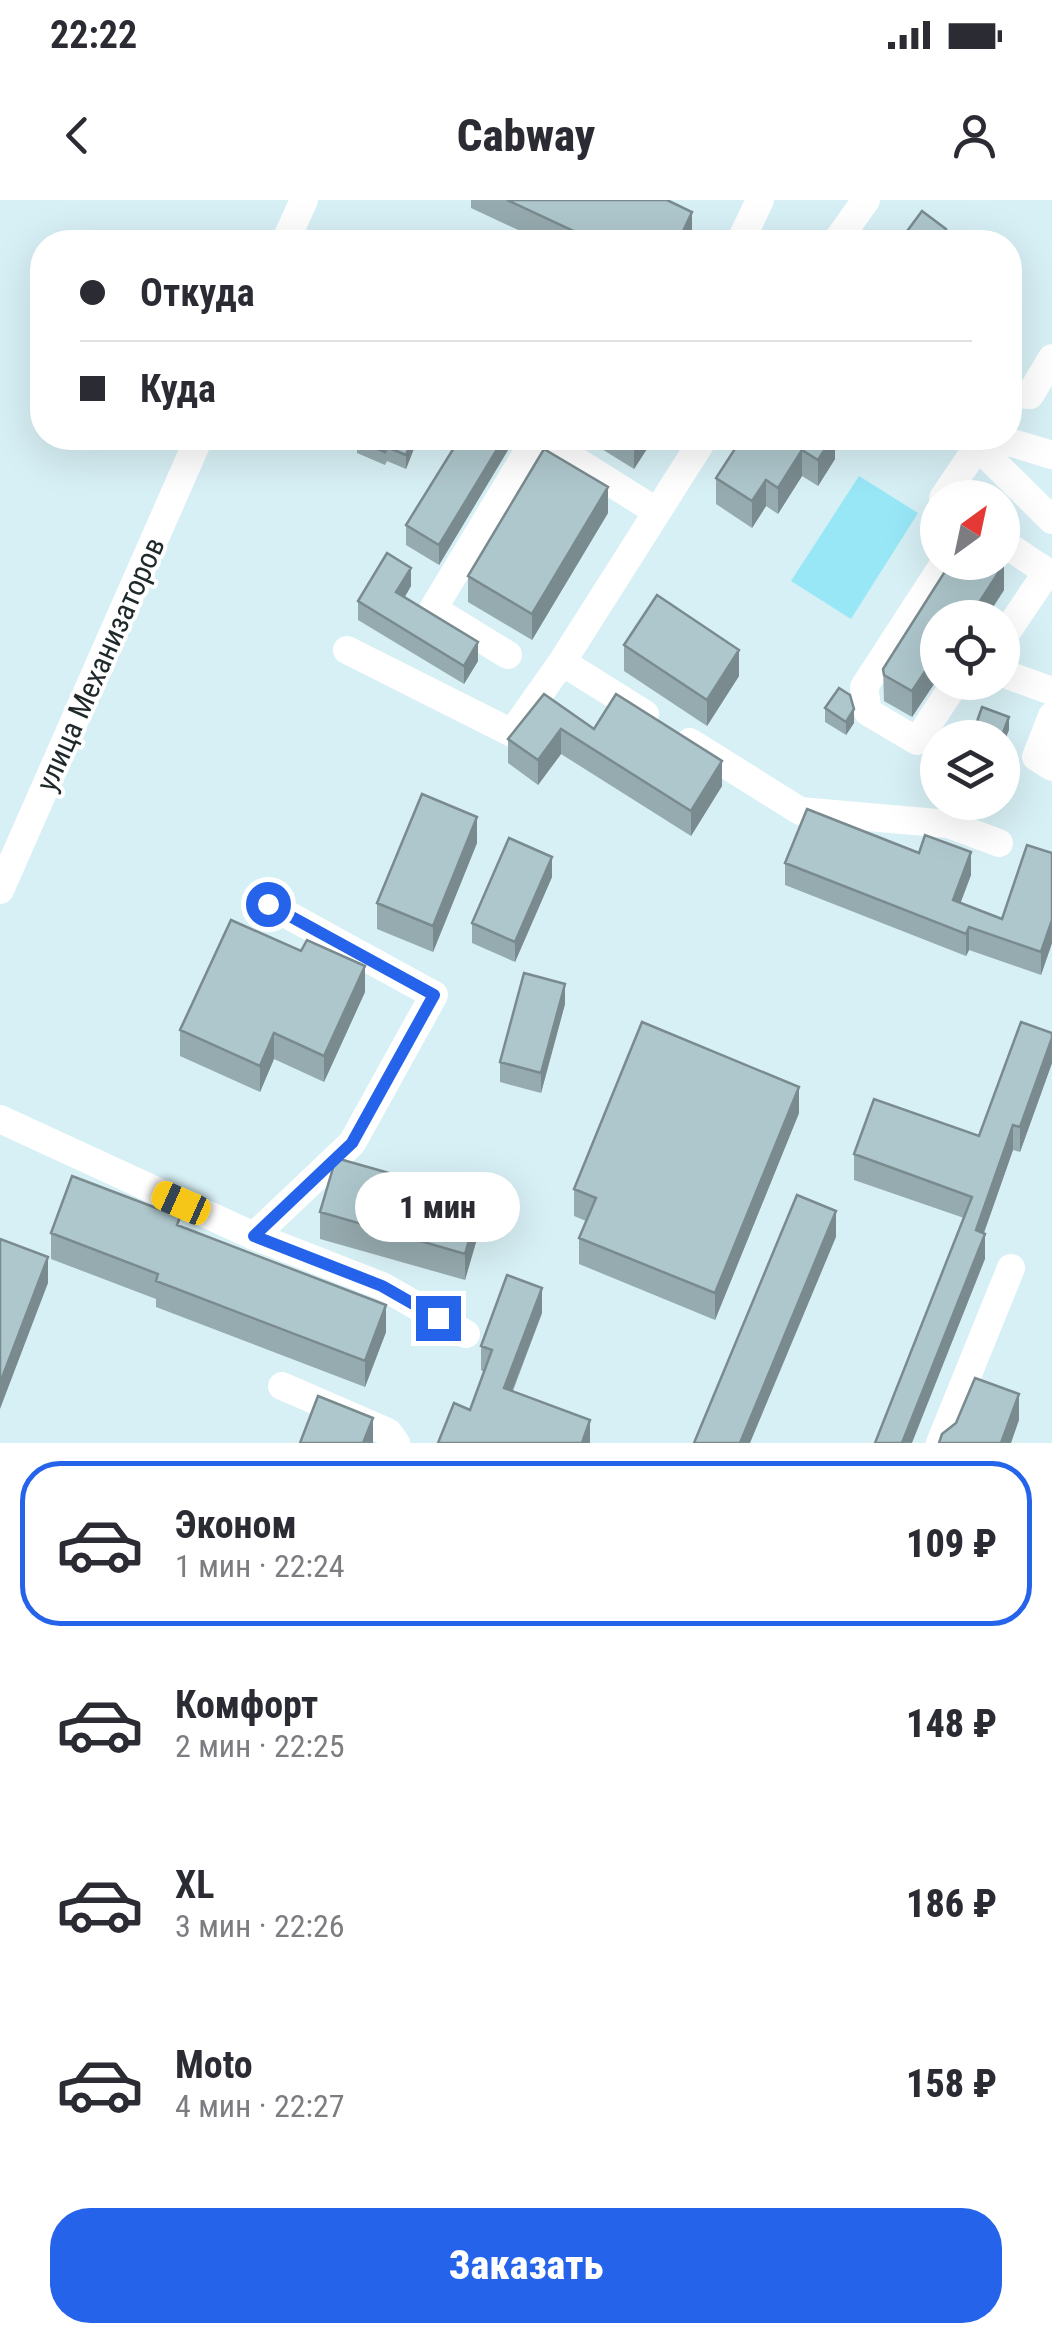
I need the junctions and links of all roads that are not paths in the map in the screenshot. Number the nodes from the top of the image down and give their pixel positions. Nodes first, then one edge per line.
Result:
1 (304, 200) edge
2 (760, 200) edge
3 (866, 200) edge
4 (290, 230) edge
5 (746, 230) edge
6 (845, 230) edge
7 (1052, 358) edge
8 (1022, 395) edge
9 (1022, 449) edge
10 (194, 450) edge
11 (531, 450) edge
12 (557, 450) edge
13 (696, 450) edge
14 (974, 450) edge
15 (990, 450) edge
16 (1052, 455) edge
17 (955, 480) edge
18 (656, 511) junction
19 (1052, 520) edge
20 (1020, 554) edge
21 (920, 601) edge
22 (1020, 612) edge
23 (347, 650) dead end
24 (508, 655) dead end
25 (562, 662) junction
26 (1020, 680) edge
27 (1052, 692) edge
28 (944, 700) edge
29 (1052, 716) edge
30 (1052, 767) edge
31 (999, 843) dead end
32 (0, 890) edge
33 (268, 904) dead end
34 (0, 1119) edge
35 (254, 1236) junction
36 (1011, 1268) dead end
37 (466, 1334) dead end
38 (282, 1386) dead end
39 (396, 1443) edge
40 (940, 1443) edge

1 - 4 street
2 - 5 street
3 - 6 street
7 - 8 street
9 - 16 street
10 - 32 street, улица Механизаторов
11 - 24 street
12 - 18 street
13 - 18 street
14 - 17 street
15 - 19 street
18 - 25 street
20 - 22 street
21 - 28 street
23 - 25 street
25 - 31 street
26 - 27 street
29 - 30 street
33 - 35 street
34 - 35 street
35 - 37 street
36 - 40 street
38 - 39 street

